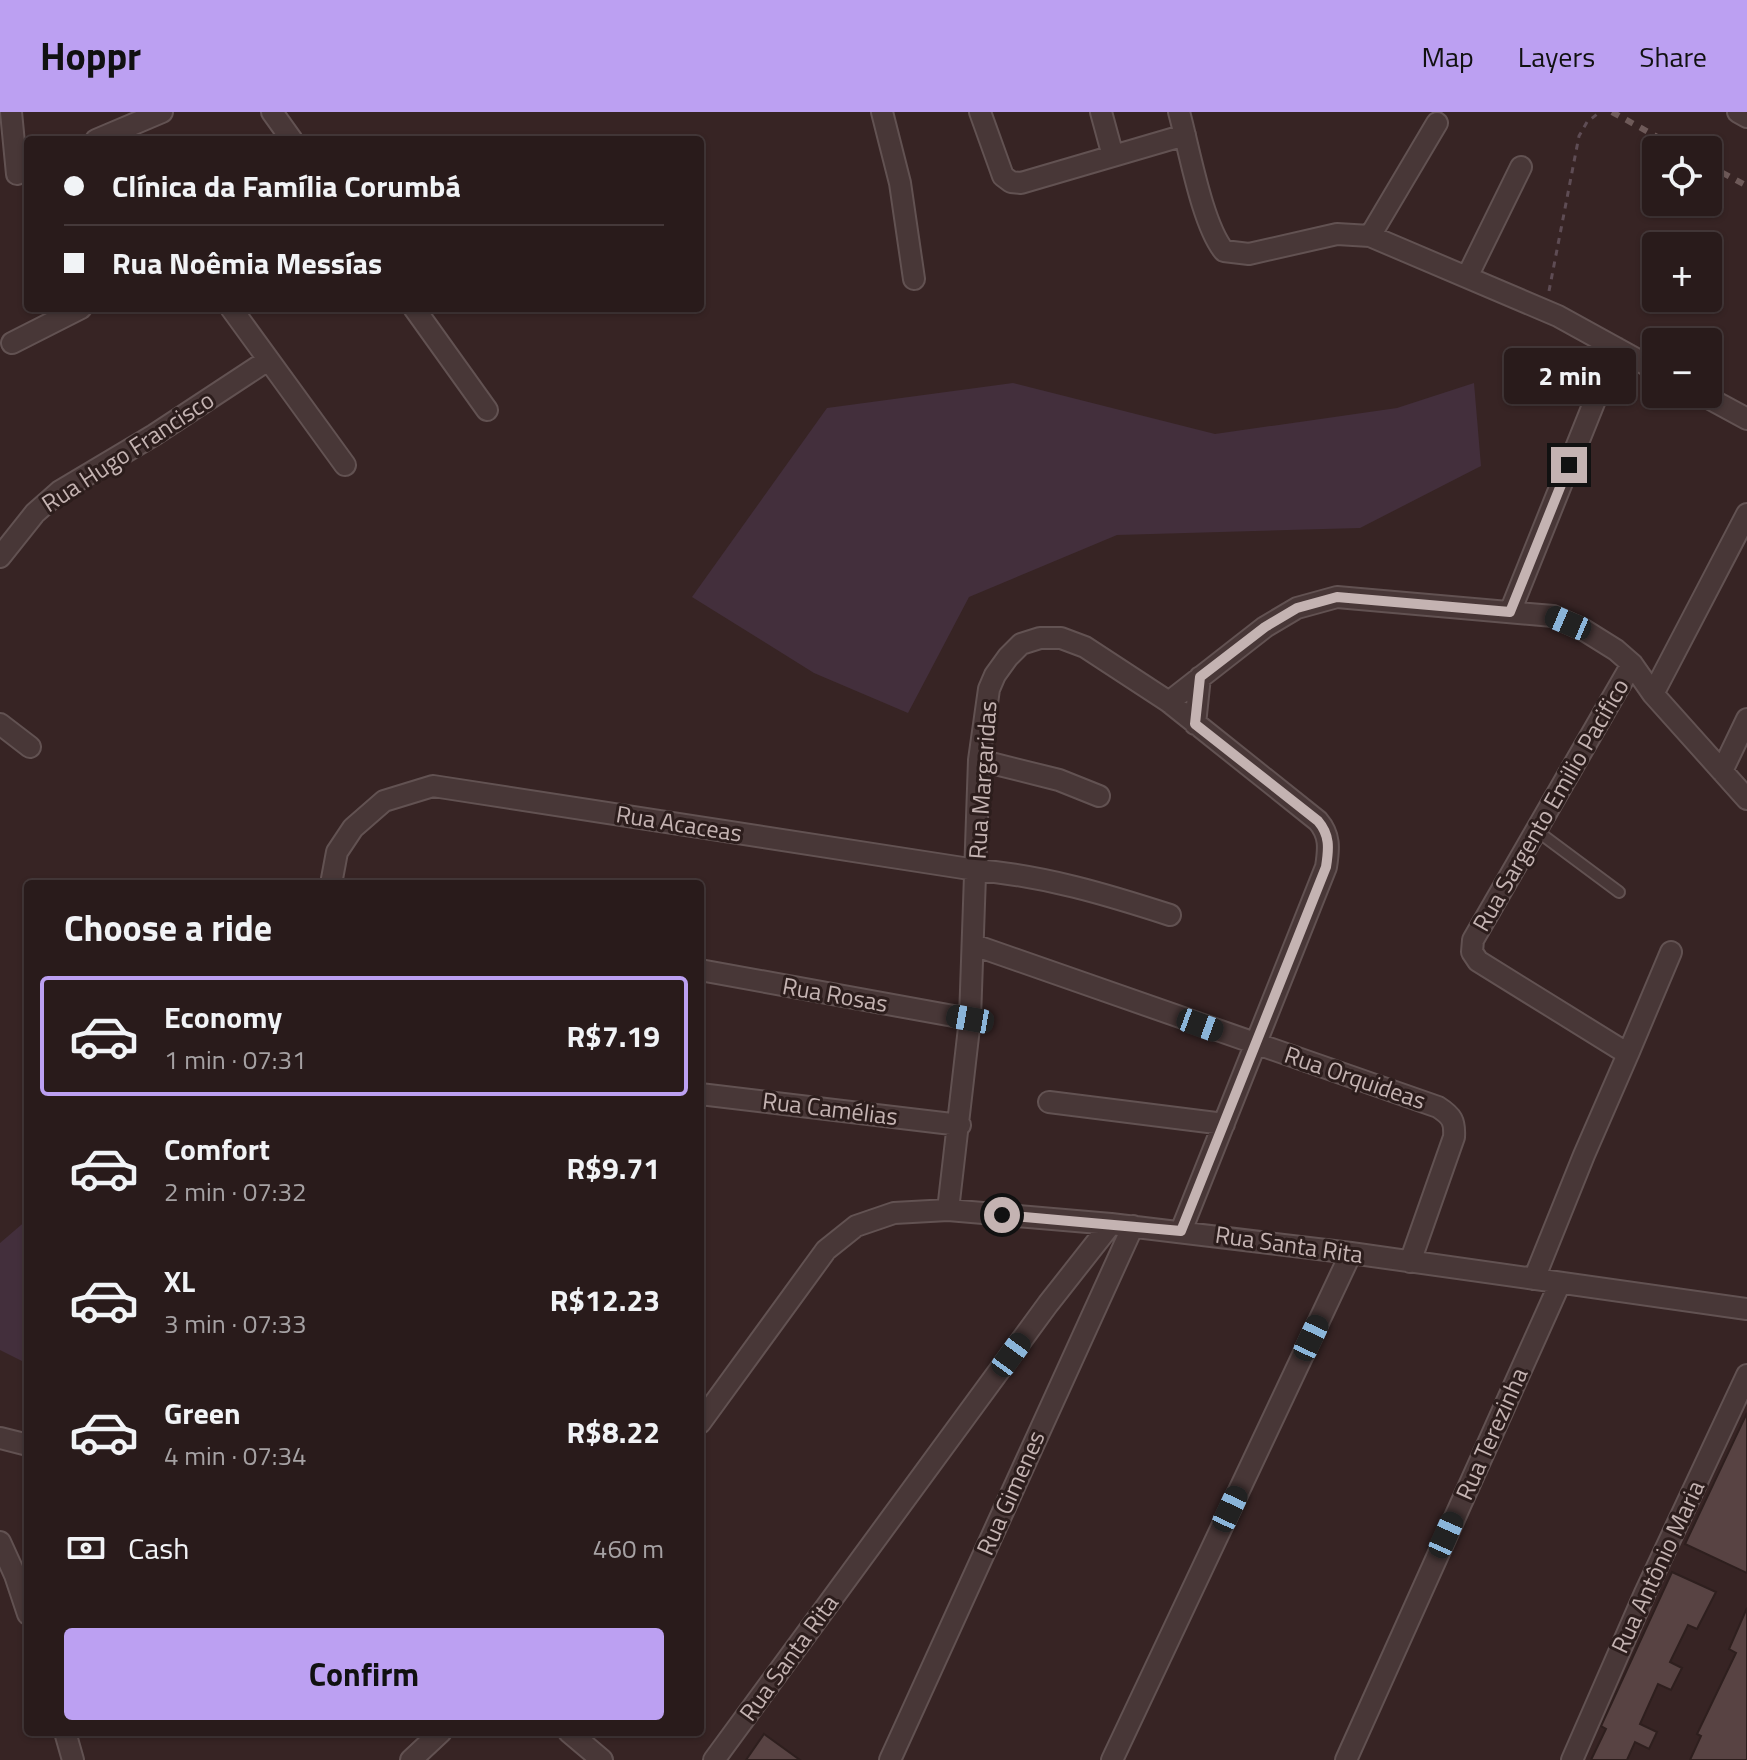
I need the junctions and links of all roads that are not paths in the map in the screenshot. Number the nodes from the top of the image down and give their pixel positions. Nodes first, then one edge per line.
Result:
1 (11, 112) edge
2 (162, 112) edge
3 (272, 112) edge
4 (882, 112) edge
5 (980, 112) edge
6 (1101, 112) edge
7 (1179, 112) edge
8 (1738, 112) edge
9 (1747, 117) edge
10 (1437, 123) dead end
11 (1185, 135) junction
12 (110, 136) edge
13 (289, 136) edge
14 (1113, 156) junction
15 (1521, 167) dead end
16 (15, 175) edge
17 (1370, 236) junction
18 (1467, 277) junction
19 (914, 279) dead end
20 (73, 312) edge
21 (234, 312) edge
22 (417, 312) edge
23 (12, 343) dead end
24 (1616, 348) junction
25 (268, 360) junction
26 (1642, 362) edge
27 (1722, 405) edge
28 (487, 410) dead end
29 (1747, 419) edge
30 (345, 465) dead end
31 (1747, 514) edge
32 (0, 557) edge
33 (1510, 612) junction
34 (1632, 664) junction
35 (1200, 677) junction
36 (1653, 694) junction
37 (1169, 702) junction
38 (1747, 719) edge
39 (0, 724) edge
40 (1195, 724) junction
41 (30, 747) dead end
42 (979, 760) junction
43 (1722, 771) junction
44 (1099, 796) dead end
45 (1747, 799) edge
46 (1537, 831) junction
47 (976, 870) junction
48 (331, 880) edge
49 (1619, 892) dead end
50 (1170, 915) dead end
51 (974, 945) junction
52 (1671, 952) dead end
53 (704, 971) edge
54 (970, 1019) junction
55 (1256, 1044) junction
56 (1628, 1054) junction
57 (704, 1094) edge
58 (1049, 1102) dead end
59 (1224, 1124) junction
60 (960, 1125) junction
61 (948, 1210) junction
62 (1111, 1224) junction
63 (1133, 1226) junction
64 (1181, 1231) junction
65 (1351, 1253) junction
66 (1410, 1262) junction
67 (1534, 1279) junction
68 (1560, 1283) junction
69 (1747, 1309) edge
70 (1747, 1375) edge
71 (704, 1418) edge
72 (0, 1438) edge
73 (24, 1444) edge
74 (0, 1542) edge
75 (24, 1602) edge
76 (66, 1736) edge
77 (437, 1736) edge
78 (574, 1736) edge
79 (73, 1760) edge
80 (411, 1760) edge
81 (602, 1760) edge
82 (714, 1760) edge
83 (890, 1760) edge
84 (1112, 1760) edge
85 (1346, 1760) edge
86 (1572, 1760) edge

1 - 16 street
2 - 12 street
3 - 13 street
4 - 19 street
5 - 14 street
6 - 14 street
7 - 11 street
8 - 9 street
10 - 17 street
11 - 14 street
11 - 17 street
15 - 18 street
17 - 18 street
18 - 24 street
20 - 23 street
21 - 25 street
22 - 28 street
24 - 26 street
24 - 33 street
25 - 30 street
25 - 32 street, Rua Hugo Francisco
27 - 29 street
31 - 36 street
33 - 34 street
33 - 35 street
34 - 36 street
34 - 46 street, Rua Sargento Emilio Pacifico
35 - 37 street
35 - 40 street
36 - 43 street
37 - 40 street, Rua Margaridas
37 - 42 street, Rua Margaridas
38 - 43 street
39 - 41 street
40 - 55 street, Rua Margaridas
42 - 44 street
42 - 47 street, Rua Margaridas
43 - 45 street
46 - 49 lane
46 - 56 street, Rua Sargento Emilio Pacifico
47 - 48 street, Rua Acaceas
47 - 50 street
47 - 51 street, Rua Margaridas
51 - 54 street, Rua Margaridas
51 - 55 street, Rua Orquideas
52 - 56 street
53 - 54 street, Rua Rosas
54 - 60 street, Rua Margaridas
55 - 59 street
55 - 66 street, Rua Orquideas
56 - 67 street
57 - 60 street, Rua Camélias
58 - 59 street
59 - 64 street
60 - 61 street, Rua Margaridas
61 - 62 street
61 - 71 street
62 - 63 street, Rua Santa Rita
62 - 82 street, Rua Santa Rita
63 - 64 street, Rua Santa Rita
63 - 83 street, Rua Gimenes
64 - 65 street, Rua Santa Rita
65 - 66 street, Rua Santa Rita
65 - 84 street
66 - 67 street, Rua Santa Rita
67 - 68 street, Rua Santa Rita
68 - 69 street, Rua Santa Rita
68 - 85 street, Rua Terezinha
70 - 86 street, Rua Antônio Maria
72 - 73 street
74 - 75 street
76 - 79 street
77 - 80 street
78 - 81 street

